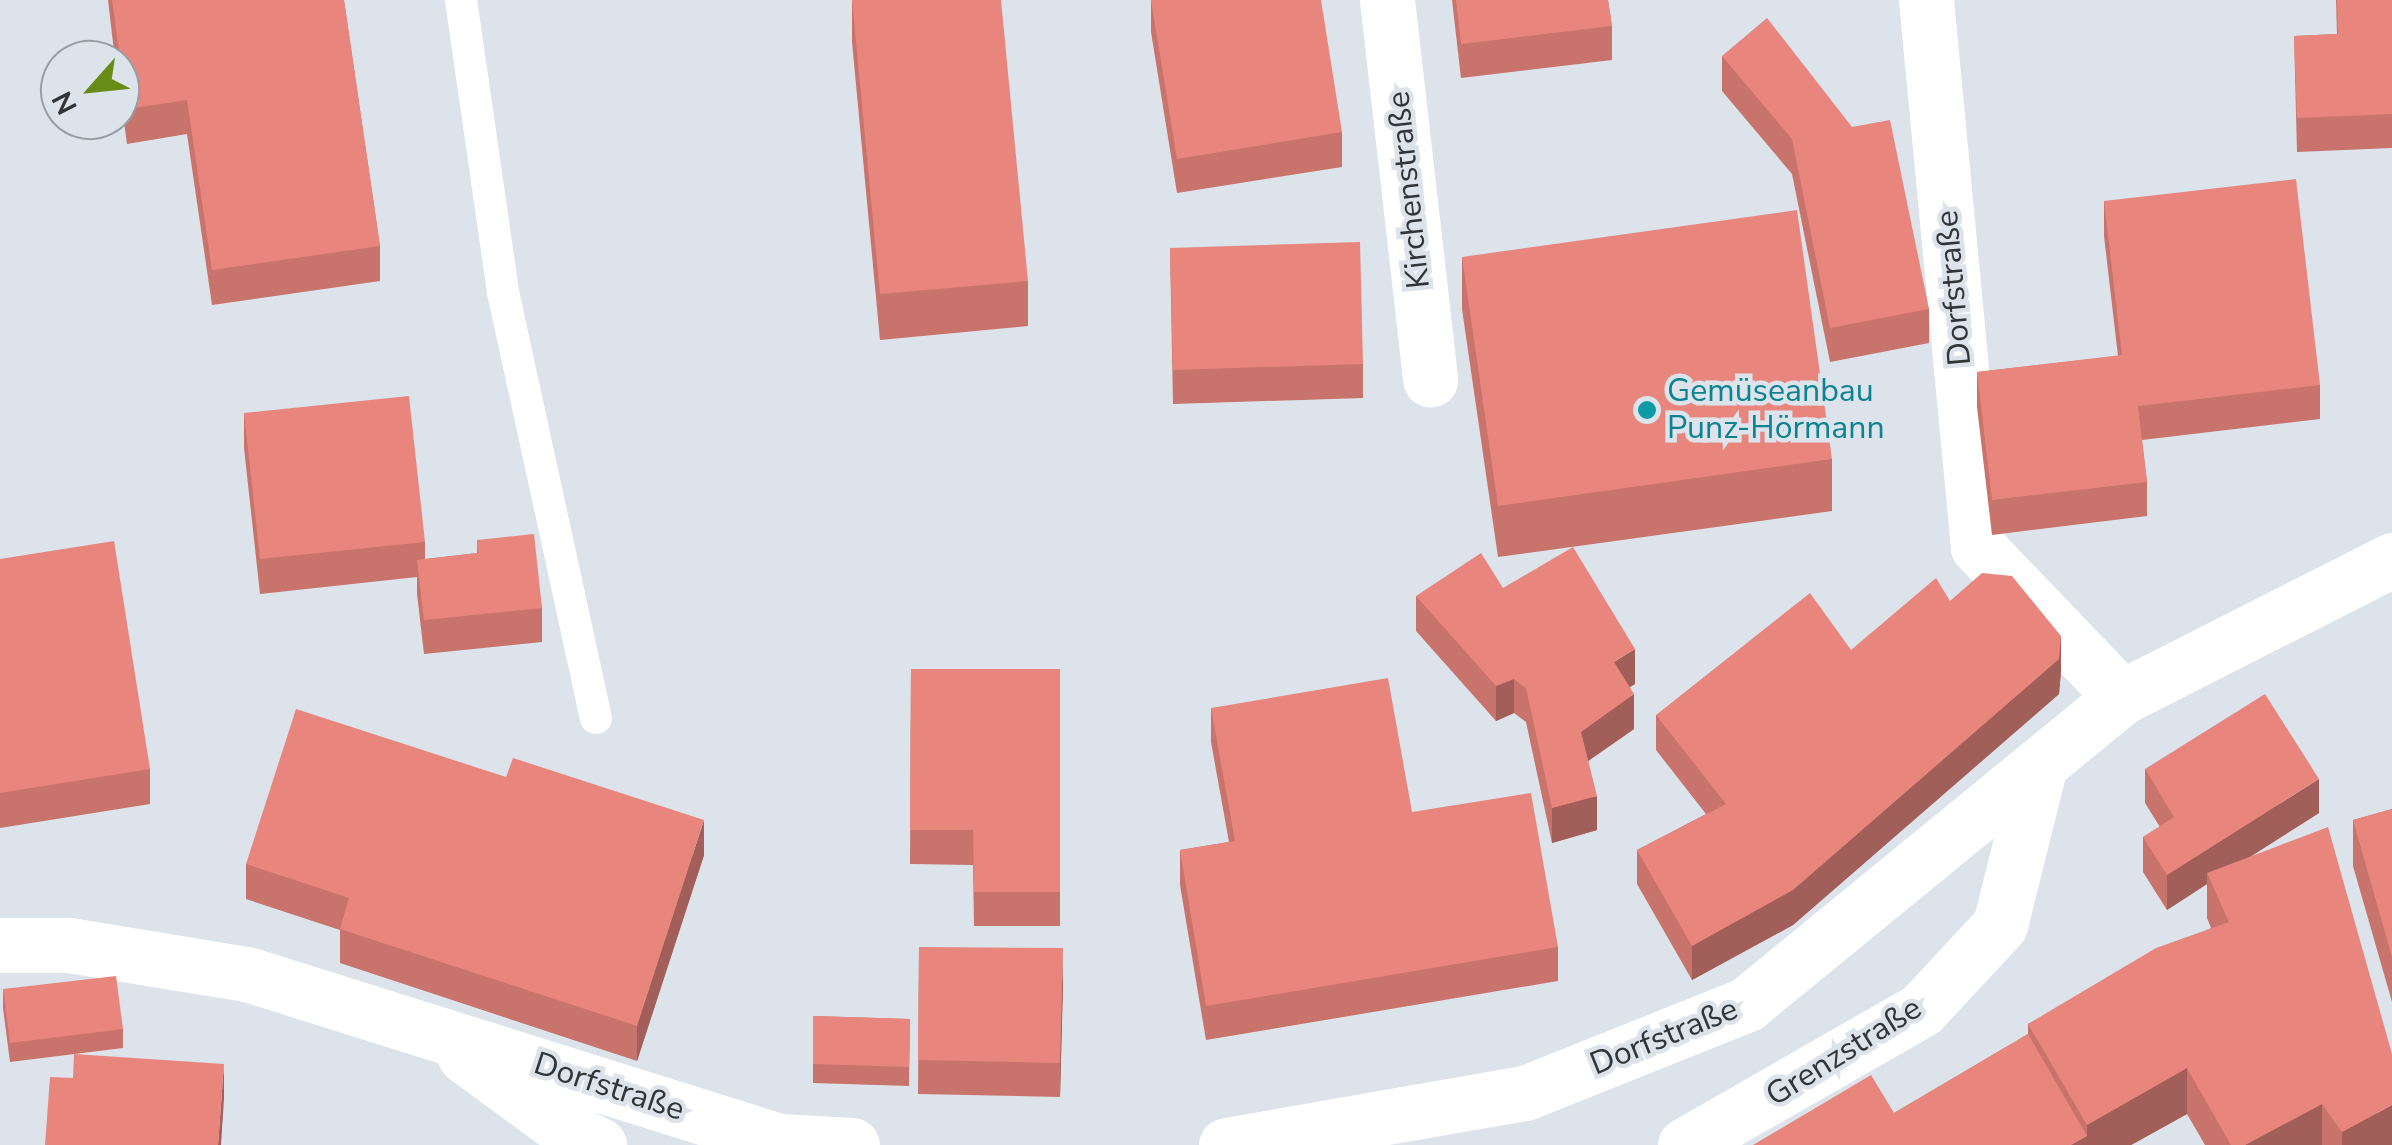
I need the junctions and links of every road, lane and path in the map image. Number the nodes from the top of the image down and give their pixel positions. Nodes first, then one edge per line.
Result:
1 (461, 0) edge
2 (1387, 0) edge
3 (1926, 0) edge
4 (1430, 380) dead end
5 (2392, 560) edge
6 (2122, 697) junction
7 (596, 718) dead end
8 (2039, 769) junction
9 (0, 945) edge
10 (426, 1028) junction
11 (599, 1145) edge
12 (852, 1145) edge
13 (1226, 1145) edge
14 (1685, 1145) edge

1 - 7 lane
2 - 4 street, Kirchenstraße
3 - 6 street, Dorfstraße
5 - 6 street, Dorfstraße
6 - 8 street, Dorfstraße
8 - 13 street, Dorfstraße
8 - 14 street, Grenzstraße
9 - 10 street, Dorfstraße
10 - 11 street, Dorfstraße
10 - 12 street, Dorfstraße

